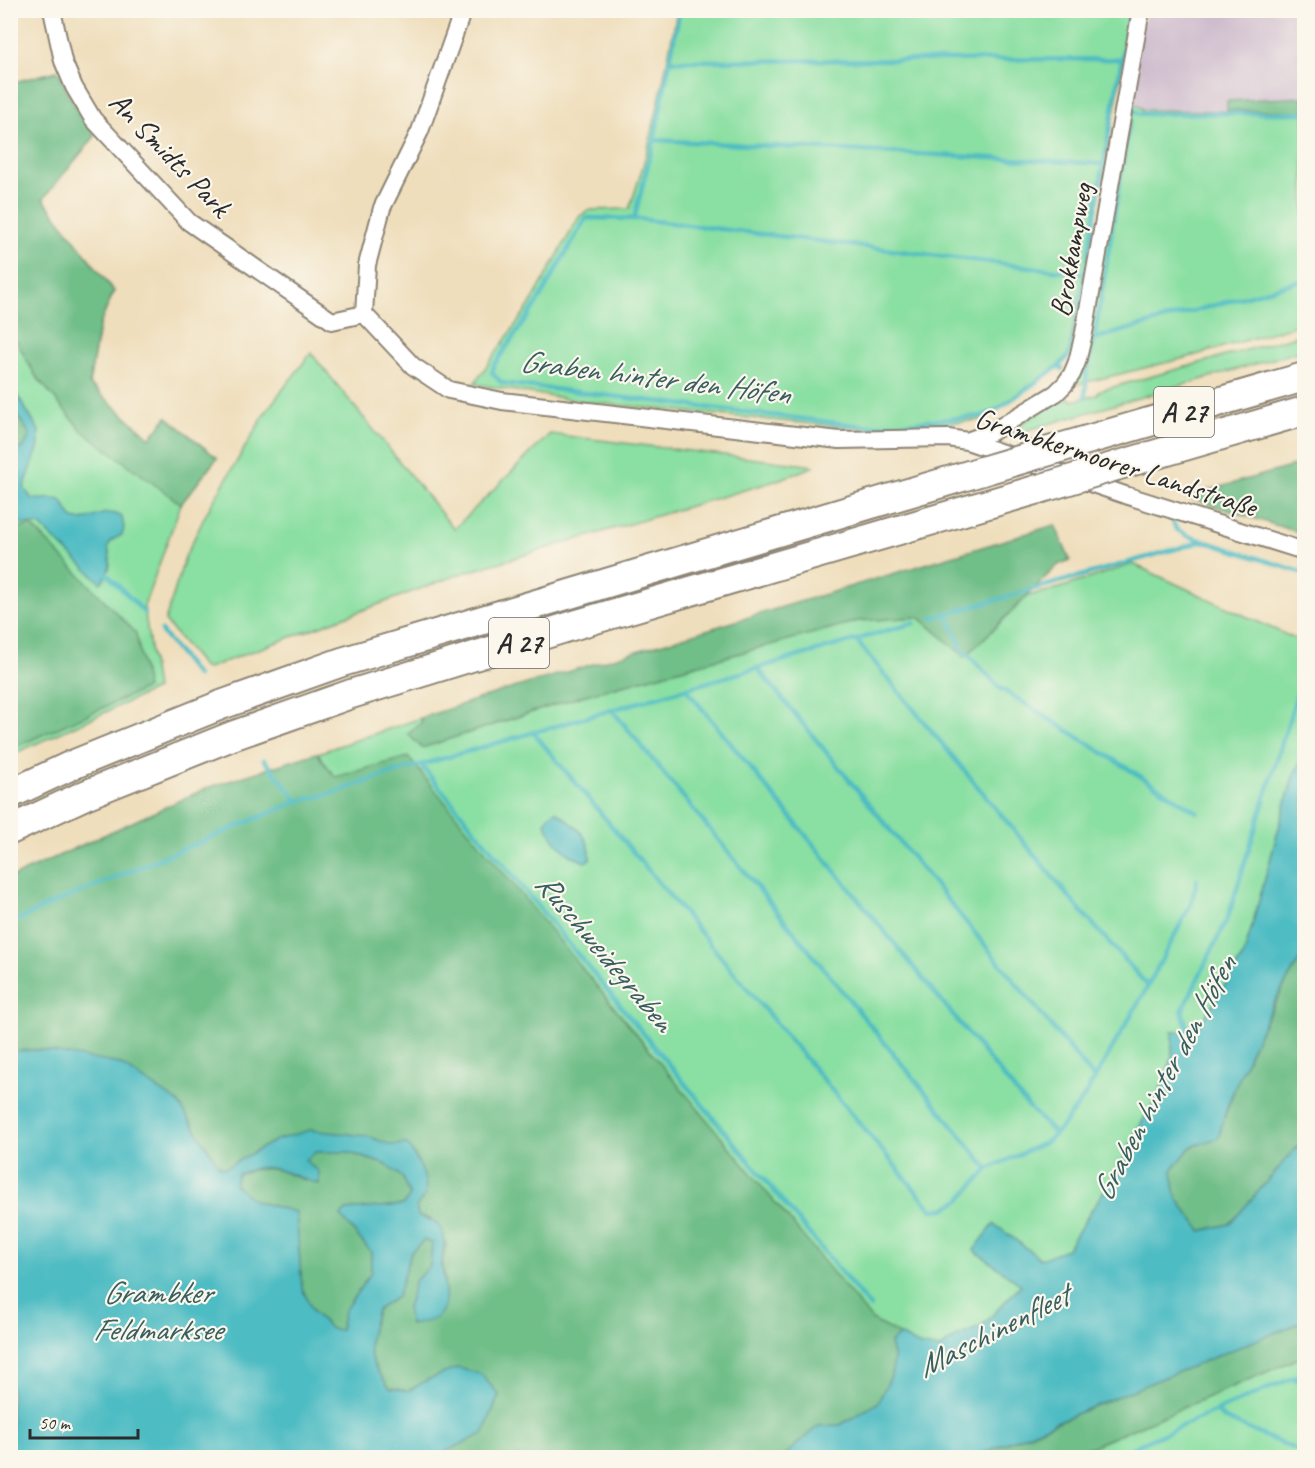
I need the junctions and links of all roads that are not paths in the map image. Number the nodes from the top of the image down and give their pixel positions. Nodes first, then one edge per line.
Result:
1 (52, 10) edge
2 (463, 10) edge
3 (1141, 10) edge
4 (364, 314) junction
5 (1305, 377) edge
6 (1305, 411) edge
7 (967, 441) junction
8 (1305, 551) edge
9 (10, 794) edge
10 (10, 830) edge

1 - 4 street, An Smidts Park
2 - 4 street
3 - 7 street, Brokkampweg
4 - 7 street, Grambkermoorer Landstraße
5 - 9 highway, A 27, bridge
6 - 10 highway, A 27, bridge
7 - 8 street, Grambkermoorer Landstraße

